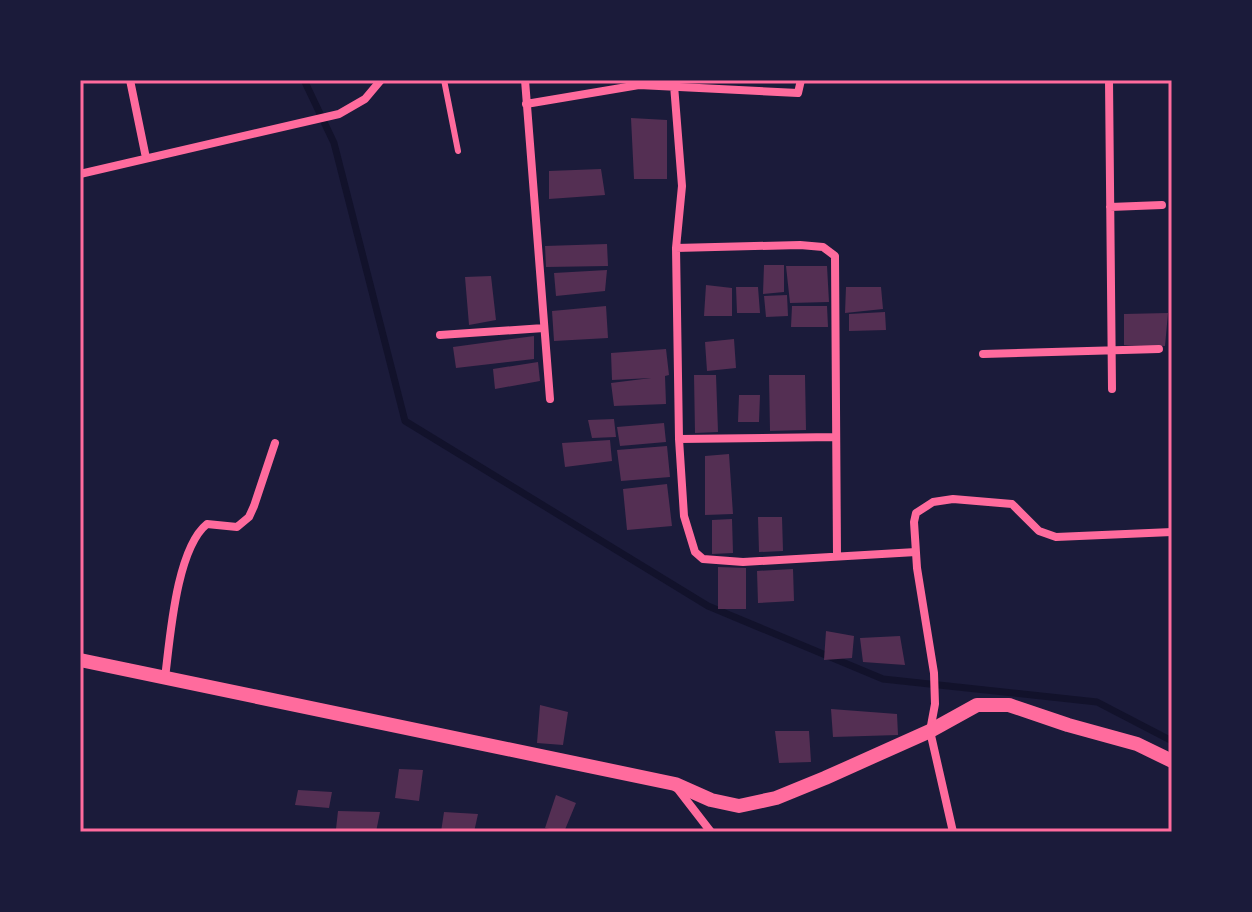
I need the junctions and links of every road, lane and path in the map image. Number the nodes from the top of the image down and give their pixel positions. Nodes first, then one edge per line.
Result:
1 (130, 80) edge
2 (381, 80) edge
3 (444, 80) edge
4 (525, 80) edge
5 (801, 80) edge
6 (1109, 80) edge
7 (663, 82) edge
8 (674, 85) junction
9 (526, 104) junction
10 (458, 151) dead end
11 (146, 158) junction
12 (80, 174) edge
13 (1162, 205) dead end
14 (1110, 207) junction
15 (676, 248) junction
16 (544, 328) junction
17 (440, 335) dead end
18 (1159, 349) dead end
19 (1112, 351) junction
20 (983, 354) dead end
21 (1112, 389) dead end
22 (550, 399) dead end
23 (835, 437) junction
24 (679, 439) junction
25 (275, 443) dead end
26 (1172, 532) edge
27 (916, 552) junction
28 (837, 556) junction
29 (80, 660) edge
30 (165, 678) junction
31 (930, 731) junction
32 (1172, 761) edge
33 (675, 784) junction
34 (711, 832) edge
35 (953, 832) edge

1 - 11 street
2 - 11 street
3 - 10 lane
4 - 9 street
5 - 8 street
6 - 14 street
7 - 8 street
7 - 9 street
8 - 15 street
9 - 16 street
11 - 12 street
13 - 14 street
14 - 19 street
15 - 23 street
15 - 24 street
16 - 17 street
16 - 22 street
18 - 19 street
19 - 20 street
19 - 21 street
23 - 24 street
23 - 28 street
24 - 28 street
25 - 30 street
26 - 27 street
27 - 28 street
27 - 31 street
29 - 30 street
30 - 33 street
31 - 32 street
31 - 33 street
31 - 35 street
33 - 34 street

